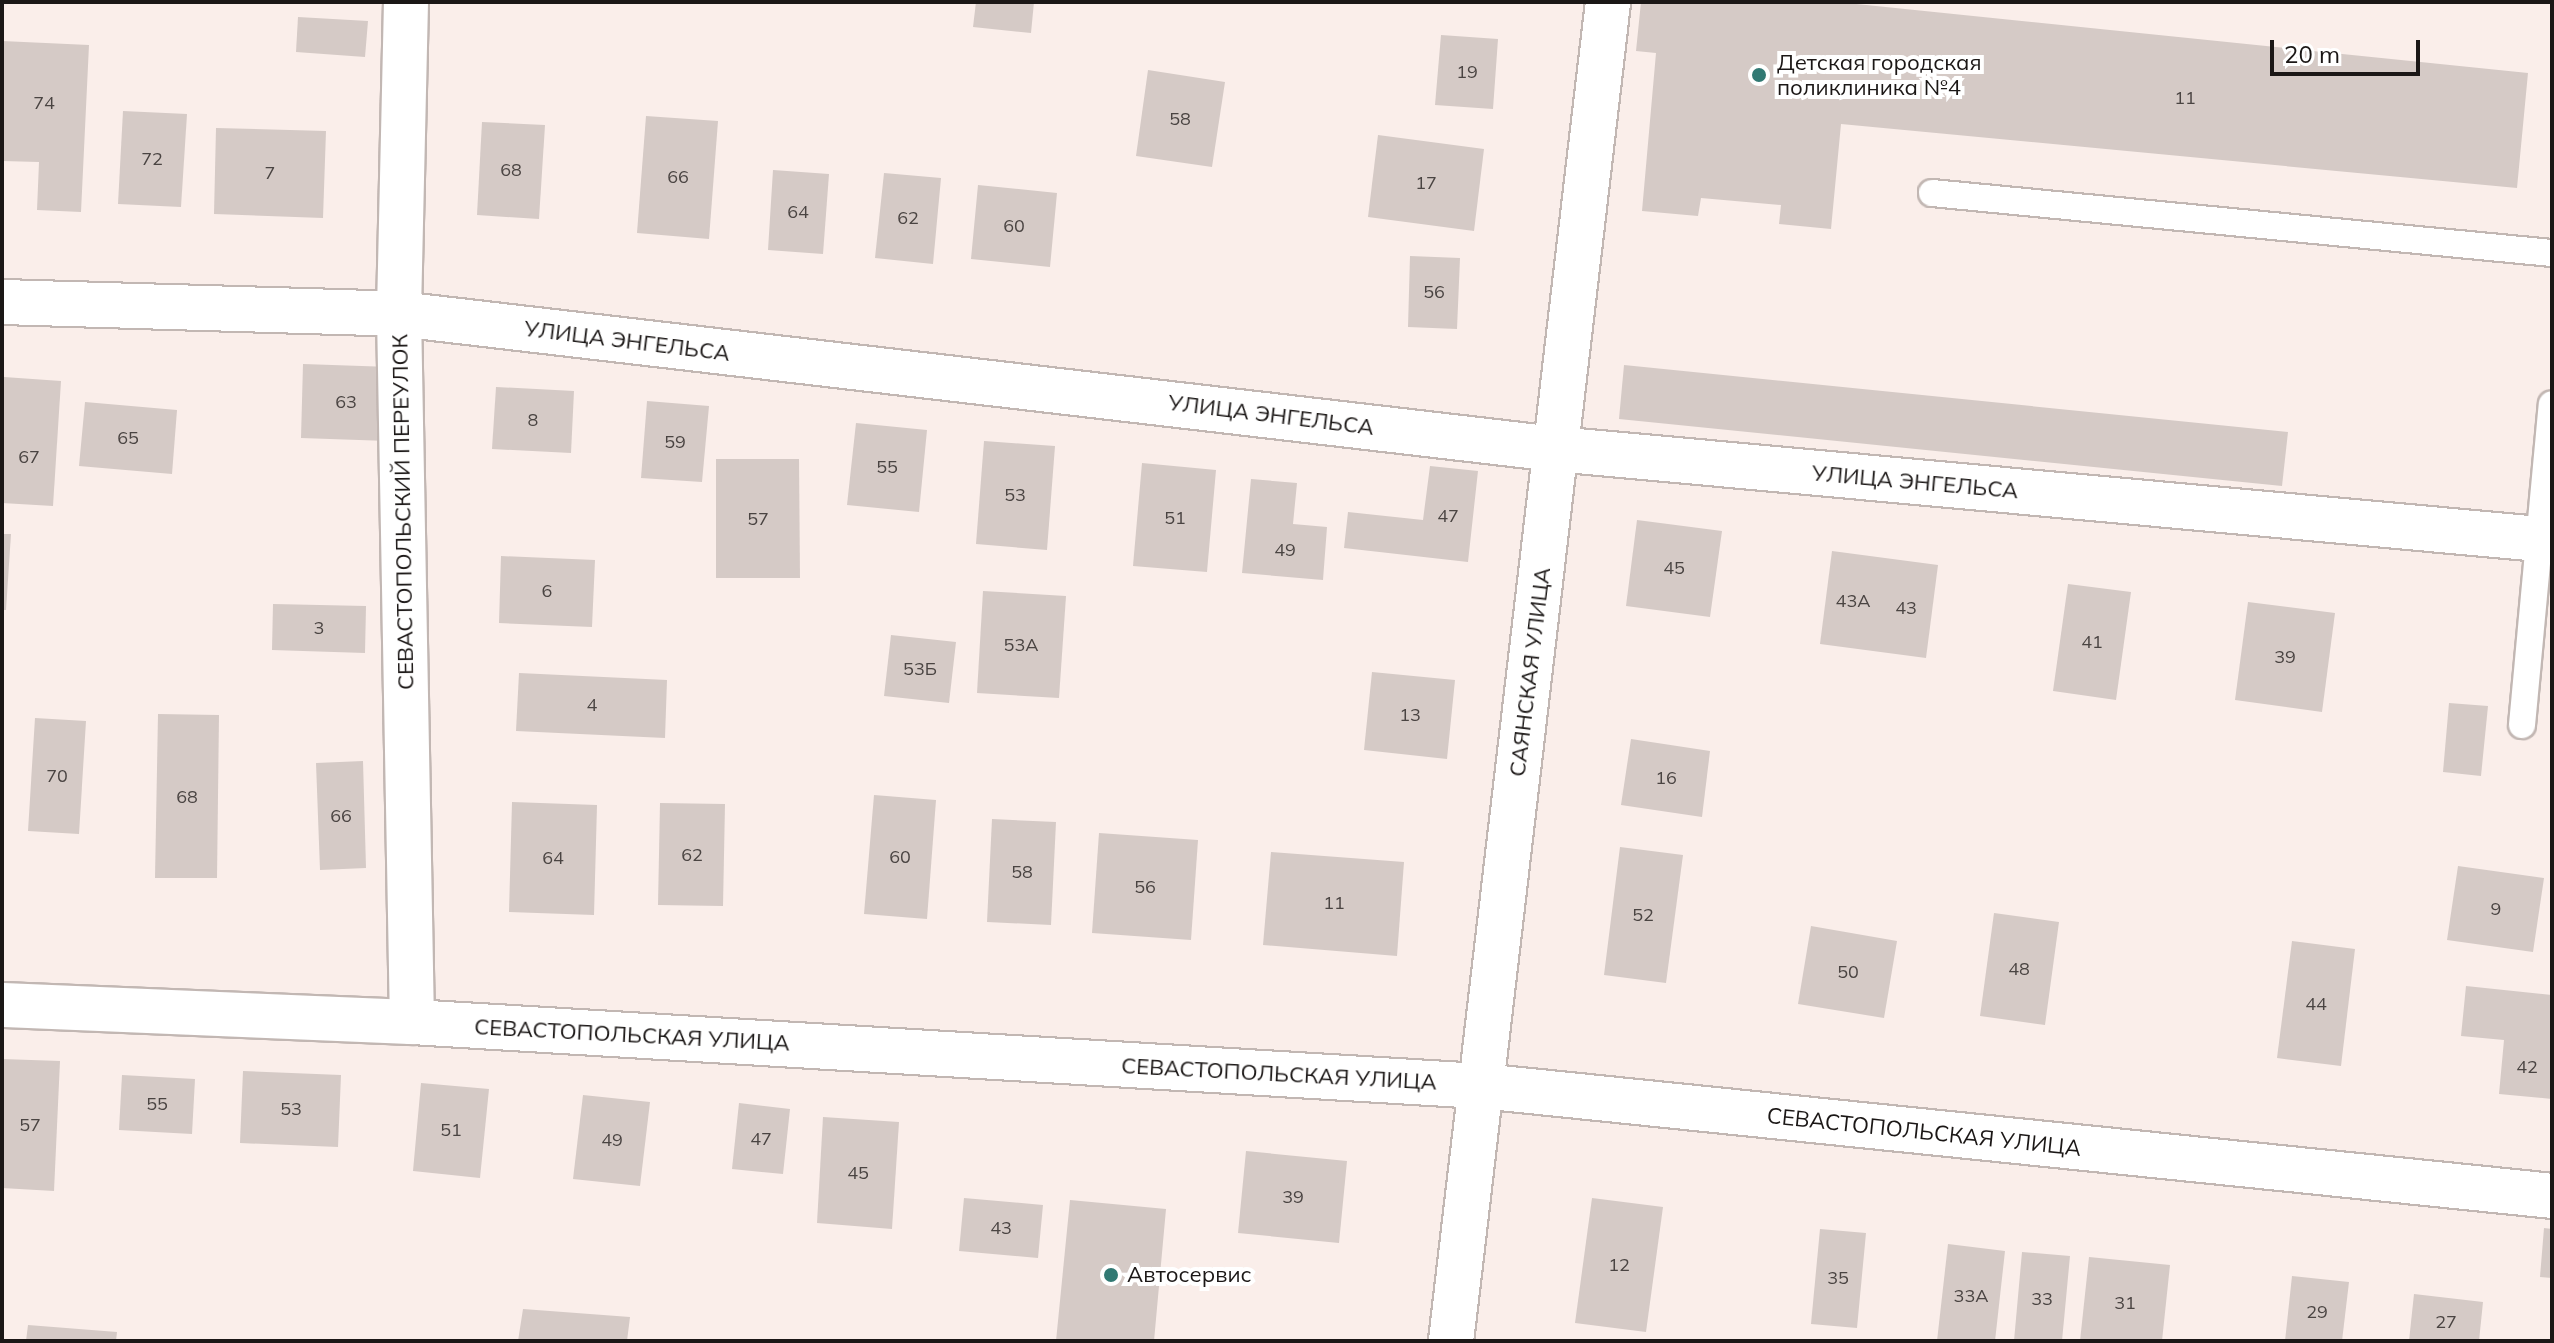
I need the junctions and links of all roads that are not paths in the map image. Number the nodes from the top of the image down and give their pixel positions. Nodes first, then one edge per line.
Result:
1 (406, 2) edge
2 (1608, 2) edge
3 (1932, 193) dead end
4 (2552, 253) edge
5 (2, 302) edge
6 (399, 314) junction
7 (2552, 404) edge
8 (1556, 449) junction
9 (2539, 539) junction
10 (2522, 725) dead end
11 (2, 1005) edge
12 (412, 1022) junction
13 (1481, 1086) junction
14 (2552, 1196) edge
15 (1451, 1341) edge

1 - 6 street, СЕВАСТОПОЛЬСКИЙ ПЕРЕУЛОК
2 - 8 street, САЯНСКАЯ УЛИЦА
3 - 4 lane
5 - 6 street, УЛИЦА ЭНГЕЛЬСА
6 - 8 street, УЛИЦА ЭНГЕЛЬСА
6 - 12 street, СЕВАСТОПОЛЬСКИЙ ПЕРЕУЛОК
7 - 9 lane
8 - 9 street, УЛИЦА ЭНГЕЛЬСА
8 - 13 street, САЯНСКАЯ УЛИЦА
9 - 10 lane
11 - 12 street, СЕВАСТОПОЛЬСКАЯ УЛИЦА
12 - 13 street, СЕВАСТОПОЛЬСКАЯ УЛИЦА
13 - 14 street, СЕВАСТОПОЛЬСКАЯ УЛИЦА
13 - 15 street, САЯНСКАЯ УЛИЦА

